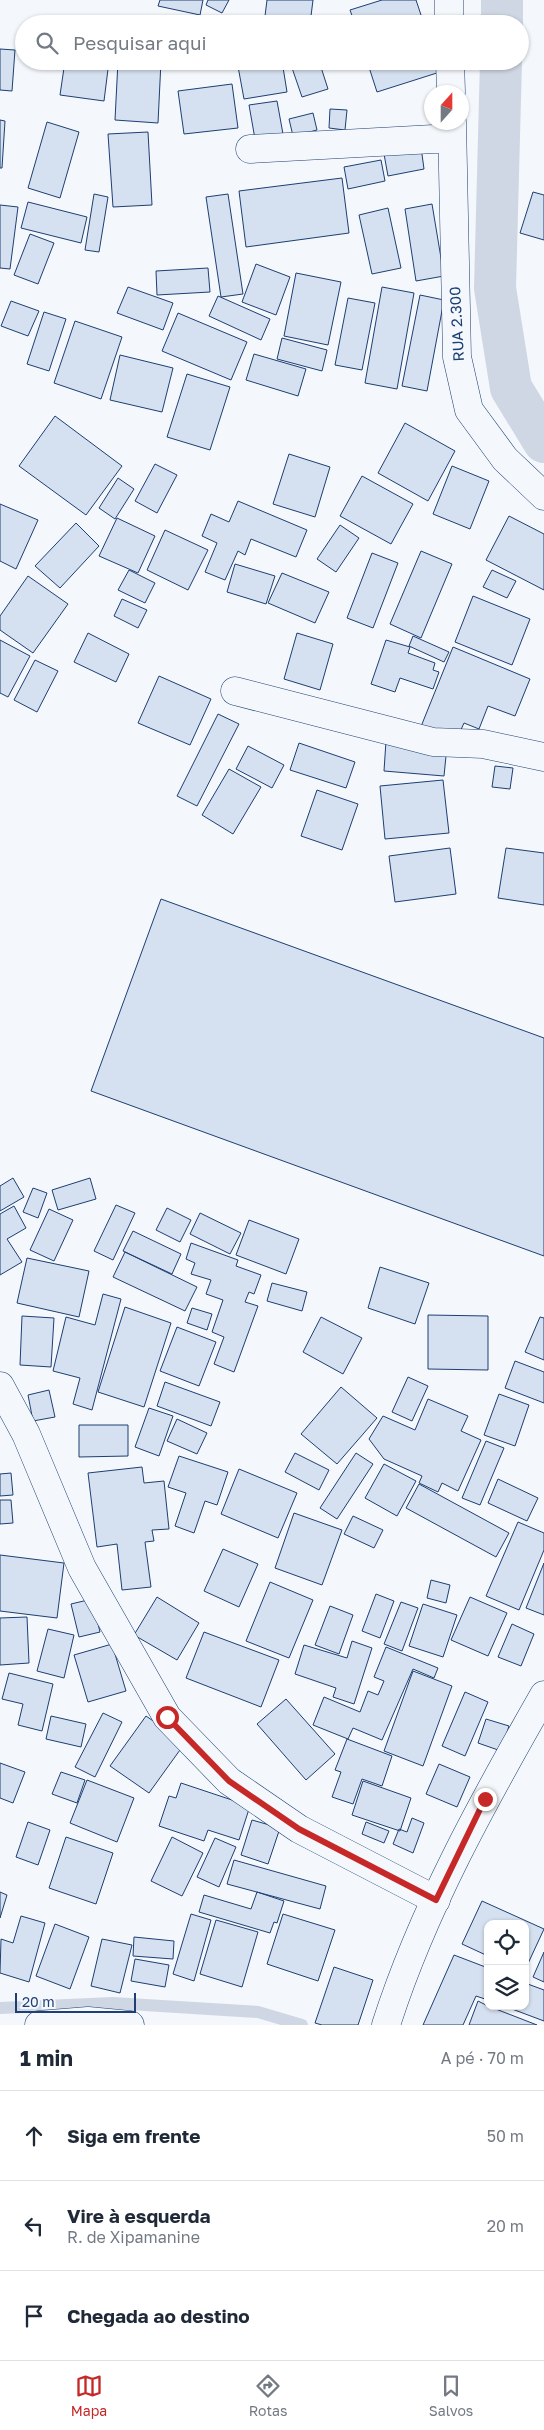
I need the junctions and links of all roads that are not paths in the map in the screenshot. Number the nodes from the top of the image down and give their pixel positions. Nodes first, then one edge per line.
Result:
1 (449, 0) edge
2 (449, 15) edge
3 (450, 70) edge
4 (451, 85) edge
5 (452, 130) edge
6 (250, 149) dead end
7 (544, 496) edge
8 (235, 691) dead end
9 (544, 758) edge
10 (0, 1386) edge
11 (544, 1694) edge
12 (436, 1900) junction
13 (39, 2025) edge
14 (130, 2025) edge
15 (386, 2025) edge

1 - 2 street
3 - 4 street
5 - 6 street
5 - 7 street, RUA 2.300
8 - 9 street
10 - 12 street
11 - 12 street
12 - 15 street
13 - 14 street

